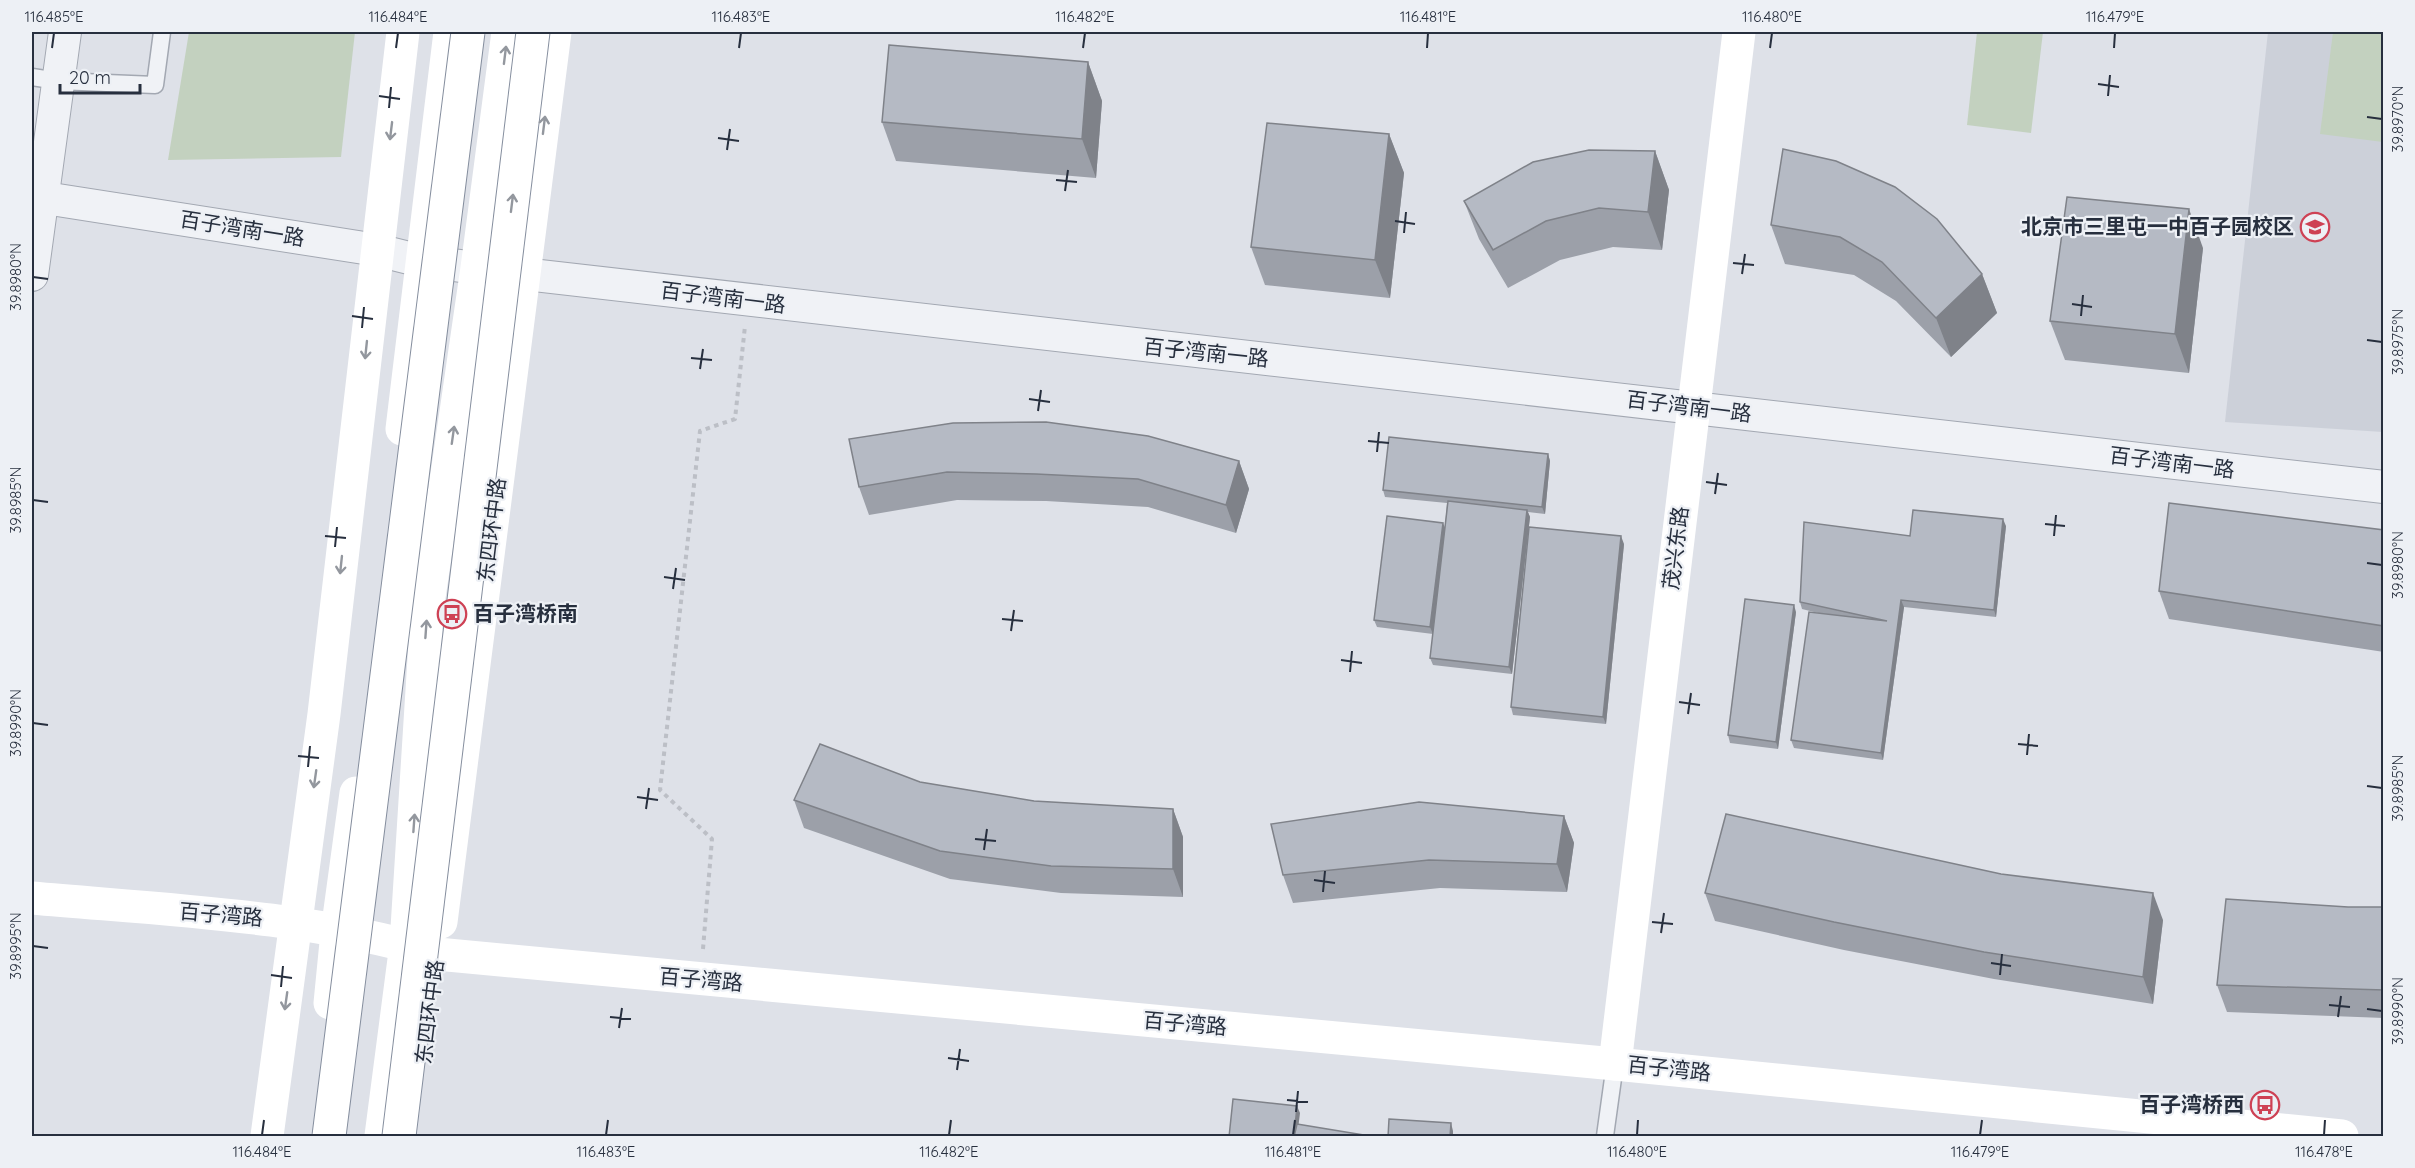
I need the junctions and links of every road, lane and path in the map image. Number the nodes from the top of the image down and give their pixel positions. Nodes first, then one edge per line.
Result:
1 (65, 32) edge
2 (162, 32) edge
3 (403, 32) edge
4 (450, 32) edge
5 (468, 32) edge
6 (508, 32) edge
7 (533, 32) edge
8 (555, 32) edge
9 (1739, 32) edge
10 (45, 79) edge
11 (36, 197) edge
12 (377, 250) junction
13 (421, 261) junction
14 (477, 268) junction
15 (524, 274) junction
16 (32, 275) edge
17 (748, 301) junction
18 (1693, 408) junction
19 (2384, 487) edge
20 (32, 898) edge
21 (297, 922) junction
22 (337, 932) junction
23 (406, 944) junction
24 (437, 954) junction
25 (701, 980) junction
26 (1615, 1064) junction
27 (267, 1137) edge
28 (318, 1137) edge
29 (329, 1137) edge
30 (381, 1137) edge
31 (399, 1137) edge
32 (414, 1137) edge
33 (1605, 1137) edge
34 (2342, 1137) edge

1 - 10 street
2 - 10 lane
3 -> 12 main road
4 - 13 main road
5 - 29 main road, bridge
14 -> 6 main road, 东四环中路
31 -> 7 main road, 东四环中路, bridge
15 -> 8 main road, 东四环中路
9 - 18 main road, 茂兴东路
10 - 11 street
11 - 12 street, 百子湾南一路
11 - 16 street
12 - 13 street, 百子湾南一路
12 -> 21 main road
13 - 14 street, 百子湾南一路
13 - 22 main road
14 - 15 street, 百子湾南一路
23 -> 14 main road, 东四环中路
15 - 17 street, 百子湾南一路
15 - 24 main road, 东四环中路
17 - 18 street, 百子湾南一路
17 - 25 path
18 - 19 street, 百子湾南一路
18 - 26 main road, 茂兴东路
20 - 21 main road, 百子湾路
21 - 22 main road, 百子湾路
21 -> 27 main road
22 - 23 main road, 百子湾路
22 - 28 main road
23 - 24 main road, 百子湾路
23 - 30 main road, 东四环中路
24 - 25 main road, 百子湾路
24 - 32 main road, 东四环中路
25 - 26 main road, 百子湾路
26 - 33 lane
26 - 34 main road, 百子湾路

